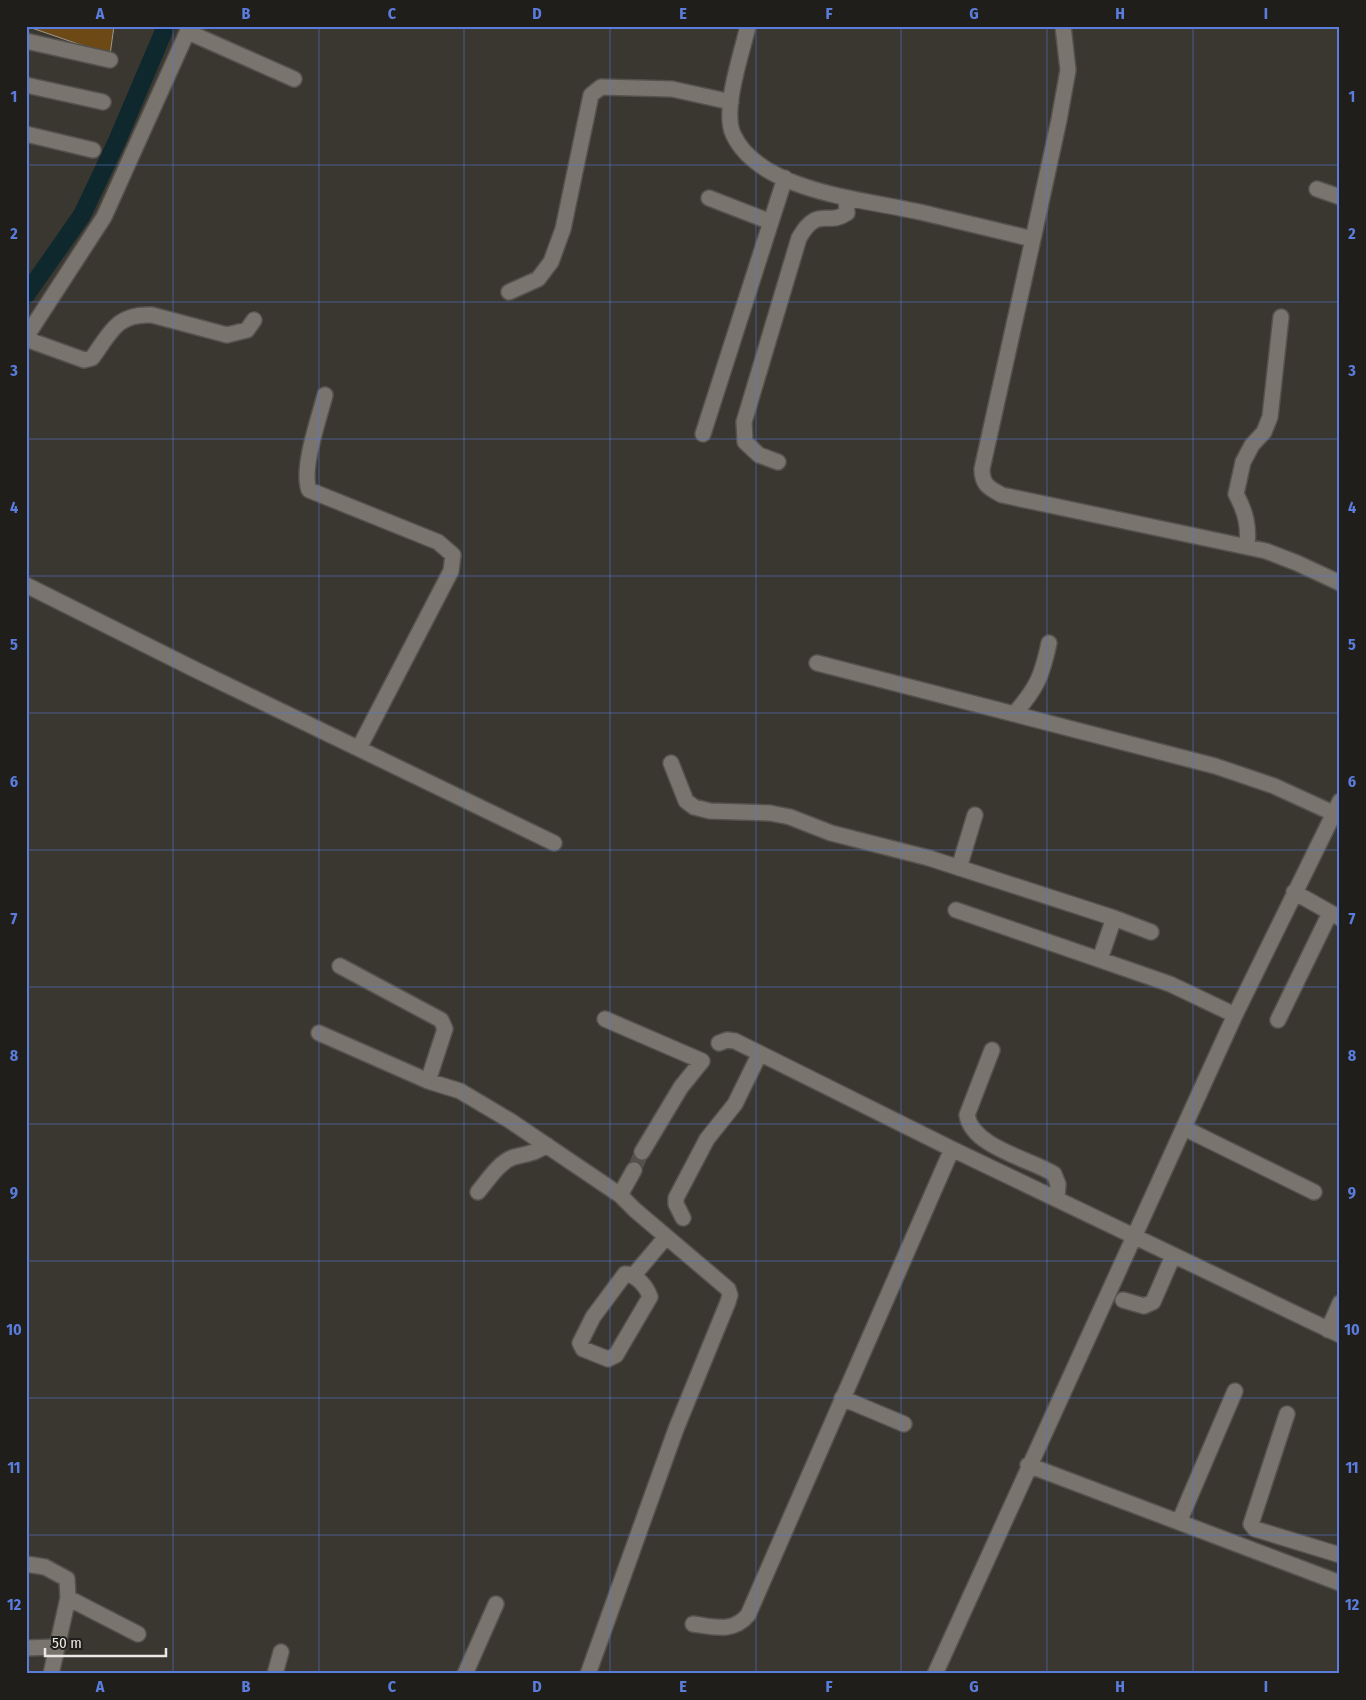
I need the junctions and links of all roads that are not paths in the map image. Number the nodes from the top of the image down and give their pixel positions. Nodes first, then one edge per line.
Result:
1 (748, 26) edge
2 (1063, 26) edge
3 (189, 29) edge
4 (26, 42) edge
5 (110, 60) dead end
6 (294, 79) dead end
7 (26, 85) edge
8 (103, 102) dead end
9 (731, 102) junction
10 (26, 134) edge
11 (93, 150) dead end
12 (784, 178) junction
13 (1317, 189) dead end
14 (1340, 197) edge
15 (709, 198) dead end
16 (846, 198) junction
17 (770, 222) junction
18 (1033, 239) junction
19 (508, 292) dead end
20 (1281, 317) dead end
21 (254, 320) dead end
22 (26, 338) edge
23 (325, 395) dead end
24 (703, 434) dead end
25 (778, 462) dead end
26 (1247, 547) junction
27 (1340, 583) edge
28 (26, 585) edge
29 (1049, 643) dead end
30 (817, 663) dead end
31 (1014, 714) junction
32 (359, 748) junction
33 (672, 763) dead end
34 (1337, 807) edge
35 (975, 815) dead end
36 (554, 843) dead end
37 (958, 868) junction
38 (1294, 892) junction
39 (956, 910) dead end
40 (1335, 915) edge
41 (1114, 918) junction
42 (1151, 932) dead end
43 (1100, 959) junction
44 (340, 966) dead end
45 (1235, 1015) junction
46 (605, 1020) dead end
47 (1278, 1020) dead end
48 (319, 1033) dead end
49 (719, 1043) dead end
50 (992, 1050) dead end
51 (758, 1055) junction
52 (428, 1081) junction
53 (1184, 1128) junction
54 (547, 1145) junction
55 (952, 1149) junction
56 (642, 1152) tunnel mouth
57 (634, 1170) tunnel mouth
58 (478, 1192) dead end
59 (1314, 1192) dead end
60 (620, 1195) junction
61 (1057, 1199) junction
62 (683, 1218) dead end
63 (1135, 1236) junction
64 (666, 1237) junction
65 (1173, 1256) junction
66 (633, 1276) junction
67 (1124, 1300) dead end
68 (1340, 1303) edge
69 (1334, 1332) edge
70 (1235, 1391) dead end
71 (842, 1398) junction
72 (1287, 1414) dead end
73 (904, 1424) dead end
74 (1028, 1465) junction
75 (1179, 1522) junction
76 (1340, 1555) edge
77 (26, 1564) edge
78 (1340, 1583) edge
79 (68, 1598) junction
80 (496, 1604) dead end
81 (693, 1624) dead end
82 (138, 1634) dead end
83 (57, 1647) junction
84 (26, 1648) edge
85 (281, 1652) dead end
86 (51, 1674) edge
87 (275, 1674) edge
88 (465, 1674) edge
89 (588, 1674) edge
90 (935, 1674) edge

1 - 9 street
2 - 18 street
3 - 6 street
3 - 22 street
4 - 5 street
7 - 8 street
9 - 12 street
9 - 19 street
10 - 11 street
12 - 16 street
12 - 17 street
13 - 14 street
15 - 17 street
16 - 18 street
16 - 25 street
17 - 24 street
18 - 26 street
20 - 26 street
21 - 22 street
23 - 32 street
26 - 27 street
28 - 32 street
29 - 31 street
30 - 31 street
31 - 34 street
32 - 36 street
33 - 37 street
34 - 38 street
35 - 37 street
37 - 41 street
38 - 40 street
38 - 45 street
39 - 43 street
40 - 47 street
41 - 42 street
41 - 43 street
43 - 45 street
44 - 52 street
45 - 53 street
46 - 56 street
48 - 52 street
49 - 51 street
50 - 61 street
51 - 55 street
51 - 62 street
52 - 54 street
53 - 59 street
53 - 63 street
54 - 58 street
54 - 60 street
55 - 61 street
55 - 71 street
57 - 60 street
60 - 64 street
61 - 63 street
63 - 65 street
63 - 74 street
64 - 66 street
64 - 89 street
65 - 67 street
65 - 69 street
66 - 66 street
68 - 69 street
70 - 75 street
71 - 73 street
71 - 81 street
72 - 76 street
74 - 75 street
74 - 90 street
75 - 78 street
77 - 79 street
79 - 82 street
79 - 83 street
80 - 88 street
83 - 84 street
83 - 86 street
85 - 87 street

